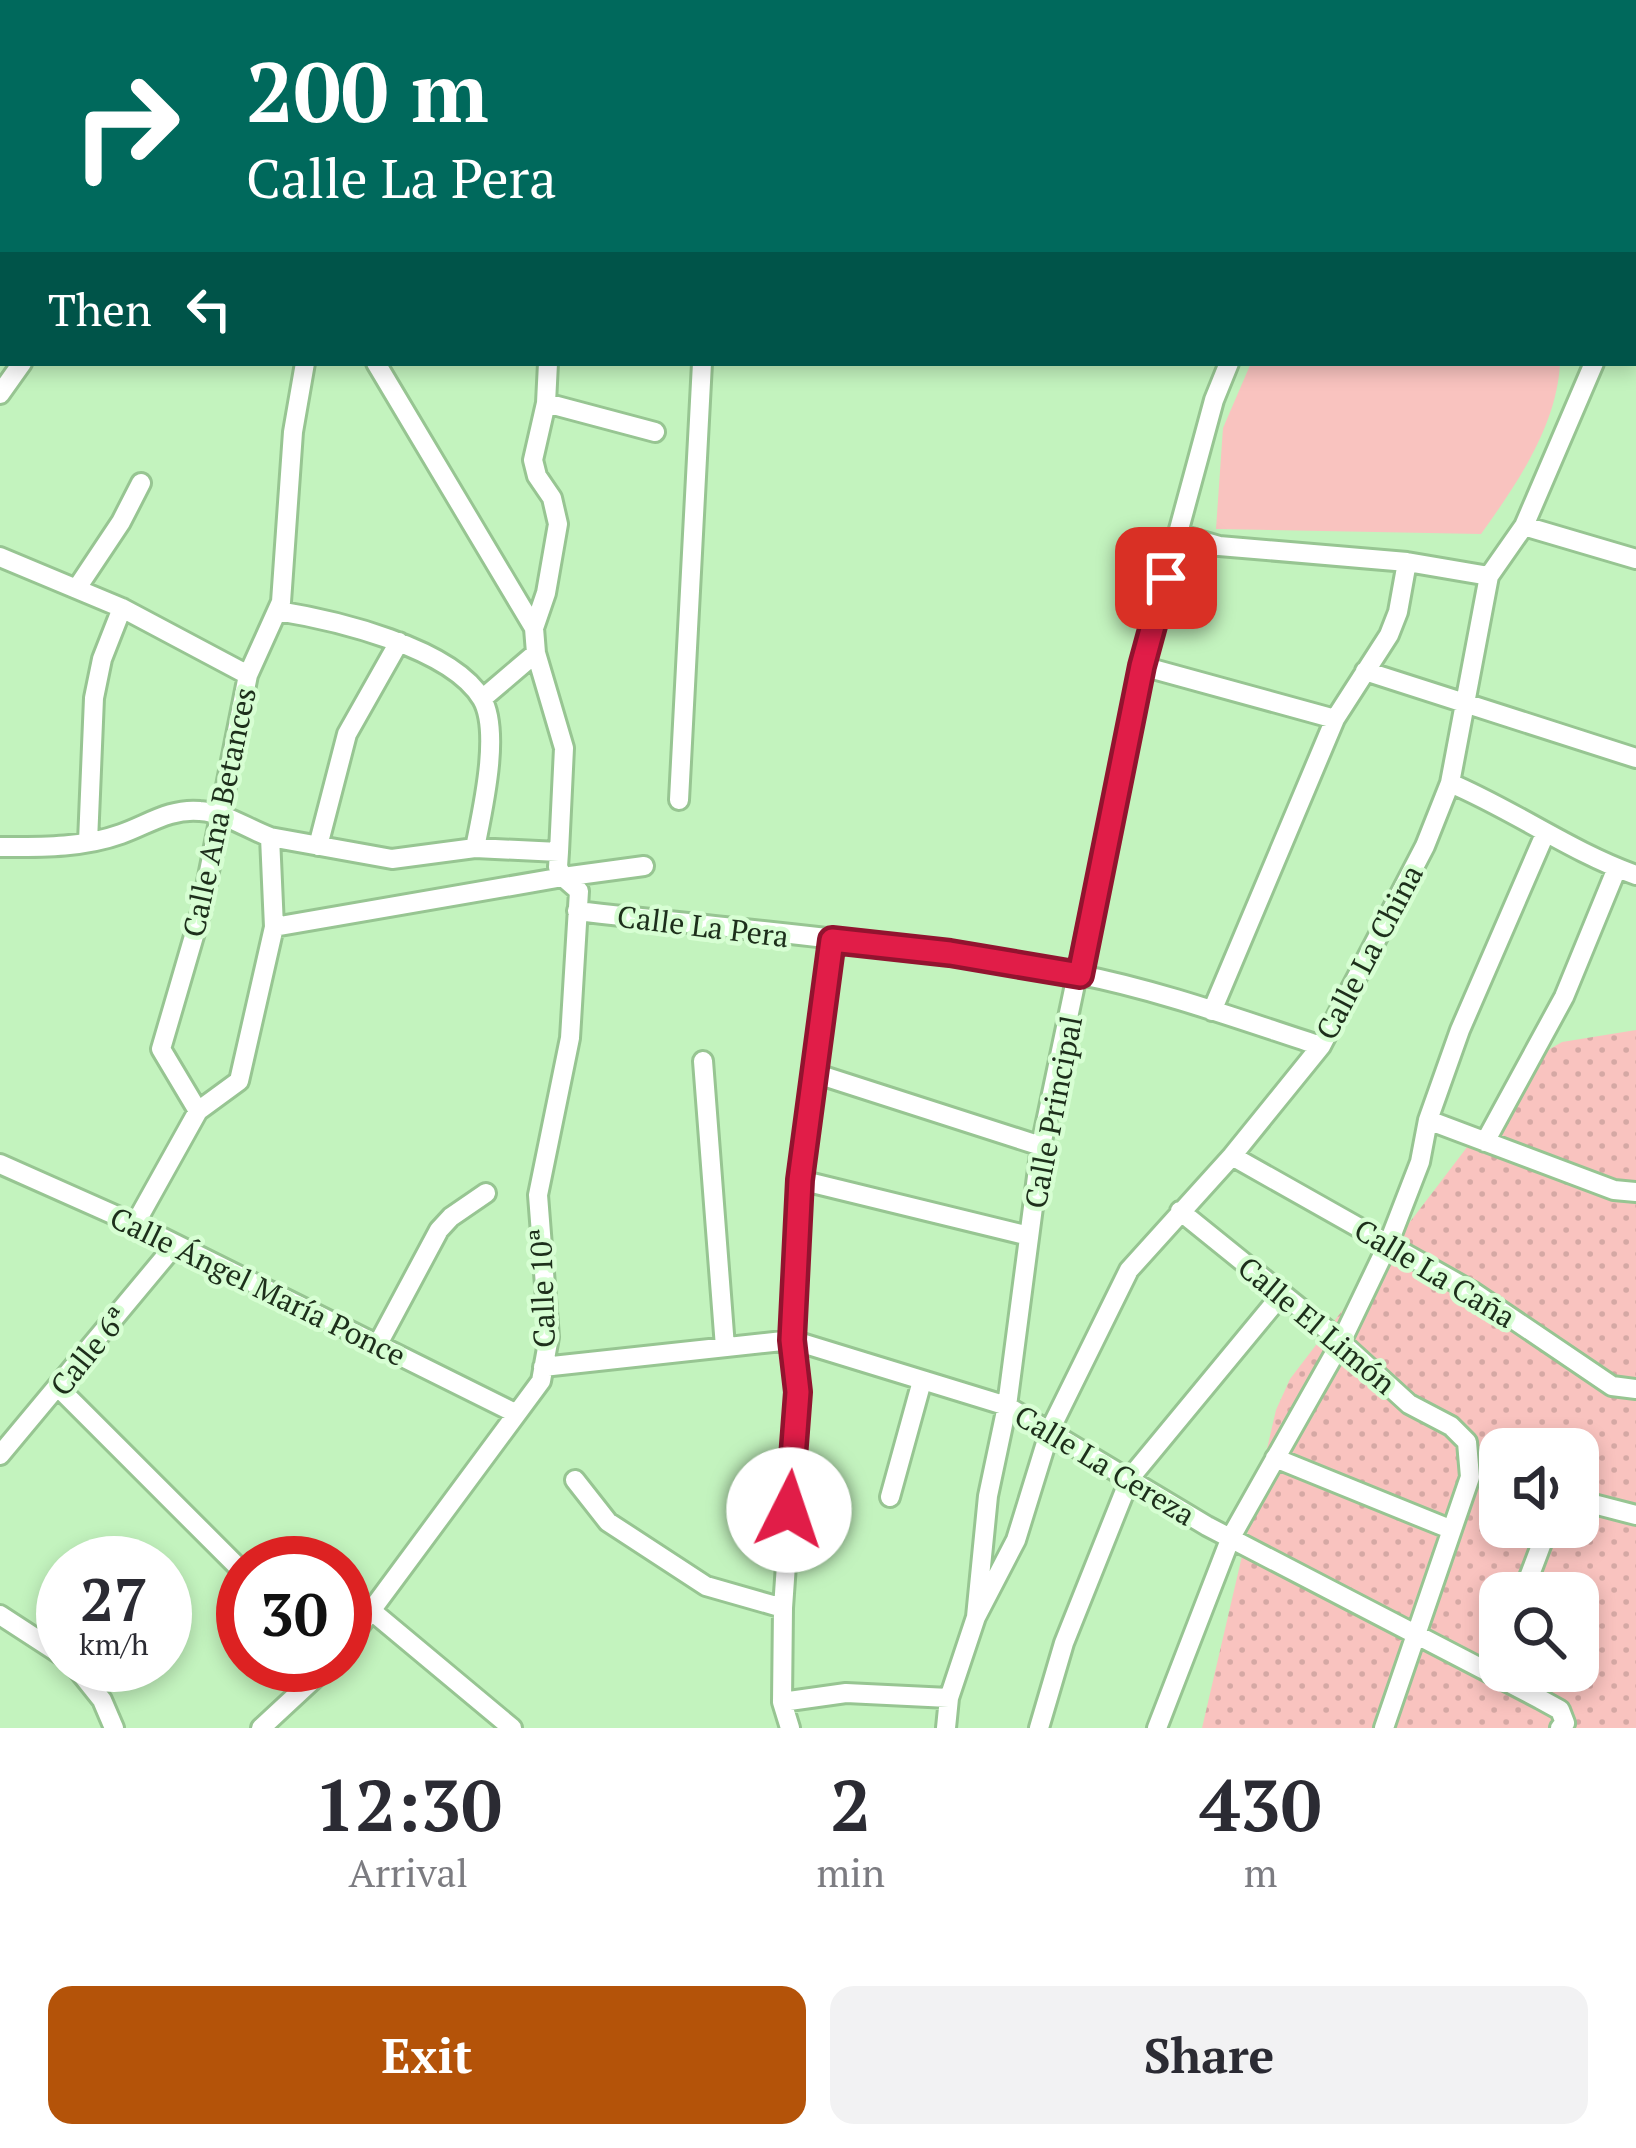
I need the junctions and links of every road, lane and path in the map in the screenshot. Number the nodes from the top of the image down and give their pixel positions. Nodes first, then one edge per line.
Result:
1 (20, 366) edge
2 (304, 366) edge
3 (378, 366) edge
4 (548, 366) edge
5 (702, 366) edge
6 (1228, 366) edge
7 (1593, 366) edge
8 (0, 394) edge
9 (546, 403) junction
10 (655, 432) dead end
11 (141, 483) dead end
12 (1524, 526) junction
13 (1178, 535) junction
14 (0, 556) edge
15 (1636, 559) edge
16 (1407, 562) junction
17 (1489, 576) junction
18 (77, 588) junction
19 (122, 608) junction
20 (278, 611) junction
21 (534, 628) junction
22 (399, 642) junction
23 (536, 653) junction
24 (1142, 666) junction
25 (1365, 671) junction
26 (248, 675) junction
27 (482, 699) junction
28 (1468, 702) junction
29 (1335, 719) junction
30 (1636, 758) edge
31 (1450, 783) junction
32 (679, 800) dead end
33 (222, 815) junction
34 (1545, 834) junction
35 (270, 837) junction
36 (88, 842) junction
37 (318, 846) junction
38 (0, 847) edge
39 (475, 848) junction
40 (559, 852) junction
41 (644, 866) dead end
42 (1626, 872) edge
43 (563, 877) junction
44 (577, 911) junction
45 (274, 927) junction
46 (832, 940) junction
47 (1080, 975) junction
48 (1212, 1010) junction
49 (1321, 1046) junction
50 (703, 1061) dead end
51 (814, 1073) junction
52 (198, 1111) junction
53 (1428, 1120) junction
54 (1485, 1142) junction
55 (1041, 1147) junction
56 (1232, 1156) junction
57 (0, 1164) edge
58 (800, 1180) junction
59 (1636, 1192) edge
60 (486, 1193) dead end
61 (1180, 1211) junction
62 (135, 1224) junction
63 (1029, 1236) junction
64 (1389, 1242) junction
65 (175, 1245) junction
66 (1282, 1294) junction
67 (792, 1340) junction
68 (379, 1344) junction
69 (1340, 1344) junction
70 (725, 1347) junction
71 (543, 1367) junction
72 (922, 1381) junction
73 (59, 1388) junction
74 (1636, 1389) edge
75 (1007, 1406) junction
76 (515, 1413) junction
77 (1050, 1430) junction
78 (0, 1455) edge
79 (1275, 1458) junction
80 (1130, 1478) junction
81 (575, 1480) dead end
82 (890, 1497) dead end
83 (1599, 1505) edge
84 (1636, 1515) edge
85 (1450, 1529) junction
86 (1231, 1537) junction
87 (216, 1545) edge
88 (783, 1608) junction
89 (373, 1612) joint
90 (0, 1615) edge
91 (976, 1616) junction
92 (1417, 1637) junction
93 (36, 1638) edge
94 (1479, 1669) edge
95 (96, 1692) edge
96 (304, 1692) edge
97 (1518, 1692) edge
98 (949, 1698) junction
99 (782, 1702) junction
100 (1566, 1722) edge
101 (274, 1725) edge
102 (114, 1728) edge
103 (512, 1728) edge
104 (790, 1728) edge
105 (946, 1728) edge
106 (1039, 1728) edge
107 (1156, 1728) edge
108 (1384, 1728) edge

1 - 8 street
2 - 20 street, Calle Ana Betances
3 - 21 street
4 - 9 street
5 - 32 street
6 - 13 street, Calle Principal
7 - 12 street, Calle La China
9 - 10 street
9 - 21 street
11 - 18 street
12 - 15 street
12 - 17 street, Calle La China
13 - 16 street
13 - 24 street, Calle Principal
14 - 18 street
16 - 17 street
16 - 25 street
17 - 28 street, Calle La China
18 - 19 street
19 - 26 street
19 - 36 street
20 - 22 street
20 - 26 street, Calle Ana Betances
21 - 23 street
22 - 27 street
22 - 37 street
23 - 27 street
23 - 40 street
24 - 29 street
24 - 47 street, Calle Principal
25 - 28 street
25 - 29 street
26 - 33 street, Calle Ana Betances
27 - 39 street
28 - 30 street
28 - 31 street, Calle La China
29 - 48 street
31 - 34 street
31 - 49 street, Calle La China
33 - 35 street
33 - 36 street
33 - 52 street, Calle Ana Betances
34 - 42 street
34 - 53 street
35 - 37 street
35 - 45 street
36 - 38 street
37 - 39 street
39 - 40 street
40 - 43 street
41 - 43 street
42 - 54 street
43 - 44 street, Calle 10ª
43 - 45 street
44 - 46 street, Calle La Pera
44 - 71 street, Calle 10ª
45 - 52 street
46 - 47 street, Calle La Pera
46 - 51 street
47 - 48 street, Calle La Pera
47 - 55 street, Calle Principal
48 - 49 street, Calle La Pera
49 - 56 street, Calle La China
50 - 70 street
51 - 55 street
51 - 58 street
52 - 62 street
53 - 54 street
53 - 64 street
54 - 59 street
55 - 63 street, Calle Principal
56 - 61 street, Calle La China
56 - 64 street, Calle La Caña
57 - 62 street, Calle Ángel María Ponce
58 - 63 street
58 - 67 street
60 - 68 street
61 - 66 street, Calle El Limón
61 - 77 street, Calle La China
62 - 65 street, Calle Ángel María Ponce
63 - 75 street, Calle Principal
64 - 69 street
64 - 74 street, Calle La Caña
65 - 68 street, Calle Ángel María Ponce
65 - 73 street, Calle 6ª
66 - 69 street, Calle El Limón
66 - 80 street
67 - 70 street, Calle La Cereza
67 - 72 street, Calle La Cereza
67 - 88 street
68 - 76 street, Calle Ángel María Ponce
69 - 79 street
69 - 85 street, Calle El Limón
70 - 71 street, Calle La Cereza
71 - 76 street, Calle 10ª
72 - 75 street, Calle La Cereza
72 - 82 street
73 - 78 street, Calle 6ª
73 - 87 street
75 - 77 street, Calle La Cereza
75 - 91 street, Calle Principal
76 - 89 street, Calle 10ª
77 - 80 street, Calle La Cereza
77 - 91 street, Calle La China
79 - 85 street
79 - 86 street
80 - 86 street, Calle La Cereza
80 - 106 street
81 - 88 street
83 - 84 street
85 - 92 street, Calle El Limón
86 - 92 street, Calle La Cereza
86 - 107 street
88 - 99 street
89 - 103 street
90 - 93 street
91 - 98 street, Calle Principal
92 - 94 street, Calle La Cereza
92 - 108 street, Calle El Limón
95 - 102 street
96 - 101 street
97 - 100 street, Calle La Cereza
98 - 99 street
98 - 105 street, Calle Principal
99 - 104 street

